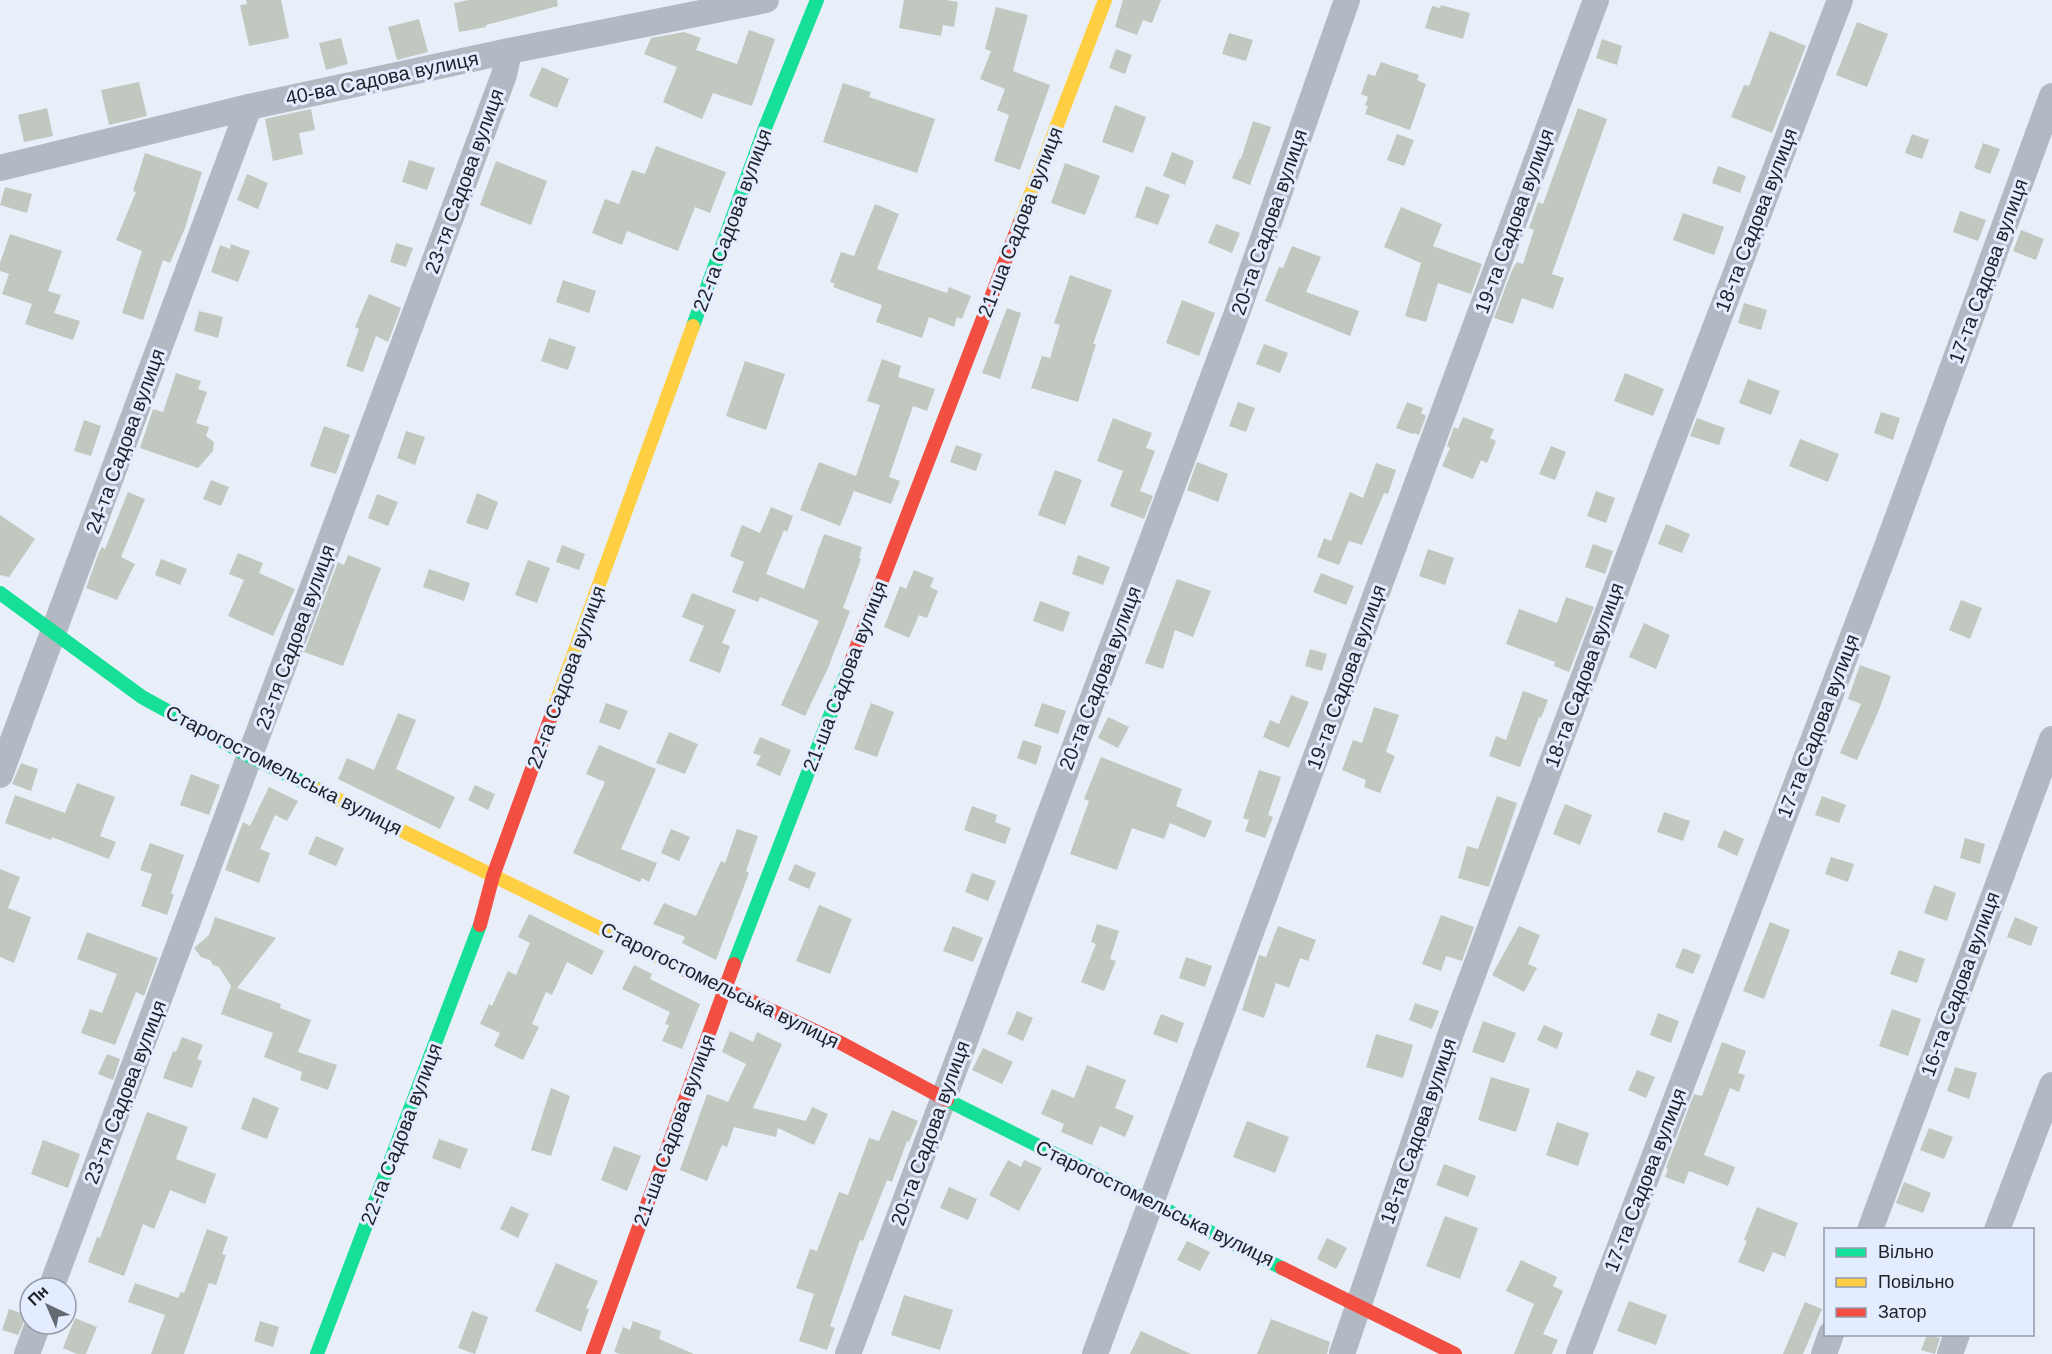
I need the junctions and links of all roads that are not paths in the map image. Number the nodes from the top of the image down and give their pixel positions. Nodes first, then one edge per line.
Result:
1 (766, 0) edge
2 (817, 0) edge
3 (1105, 0) edge
4 (1347, 0) edge
5 (1596, 0) edge
6 (1840, 0) edge
7 (509, 51) junction
8 (2052, 96) edge
9 (249, 107) junction
10 (0, 168) edge
11 (0, 593) edge
12 (53, 634) junction
13 (2052, 739) edge
14 (251, 757) junction
15 (0, 775) edge
16 (494, 876) junction
17 (725, 989) junction
18 (2052, 1085) edge
19 (943, 1098) junction
20 (1152, 1202) junction
21 (1871, 1228) edge
22 (1998, 1228) edge
23 (56, 1276) edge
24 (1360, 1305) junction
25 (34, 1336) edge
26 (1831, 1336) edge
27 (1957, 1336) edge
28 (27, 1354) edge
29 (317, 1354) edge
30 (593, 1354) edge
31 (848, 1354) edge
32 (1095, 1354) edge
33 (1342, 1354) edge
34 (1455, 1354) edge
35 (1579, 1354) edge
36 (1824, 1354) edge
37 (1950, 1354) edge

1 - 7 street, 40-ва Садова вулиця
2 - 16 street, 22-га Садова вулиця
3 - 17 street, 21-ша Садова вулиця
4 - 19 street, 20-та Садова вулиця
5 - 20 street, 19-та Садова вулиця
6 - 24 street, 18-та Садова вулиця
7 - 9 street, 40-ва Садова вулиця
7 - 14 street, 23-тя Садова вулиця
8 - 35 street, 17-та Садова вулиця
9 - 10 street, 40-ва Садова вулиця
9 - 12 street, 24-та Садова вулиця
11 - 12 street, Старогостомельська вулиця
12 - 14 street, Старогостомельська вулиця
12 - 15 street, 24-та Садова вулиця
13 - 21 street, 16-та Садова вулиця
14 - 16 street, Старогостомельська вулиця
14 - 23 street, 23-тя Садова вулиця
16 - 17 street, Старогостомельська вулиця
16 - 29 street, 22-га Садова вулиця
17 - 19 street, Старогостомельська вулиця
17 - 30 street, 21-ша Садова вулиця
18 - 22 street
19 - 20 street, Старогостомельська вулиця
19 - 31 street, 20-та Садова вулиця
20 - 24 street, Старогостомельська вулиця
20 - 32 street, 19-та Садова вулиця
24 - 33 street, 18-та Садова вулиця
24 - 34 street, Старогостомельська вулиця
25 - 28 street
26 - 36 street
27 - 37 street

